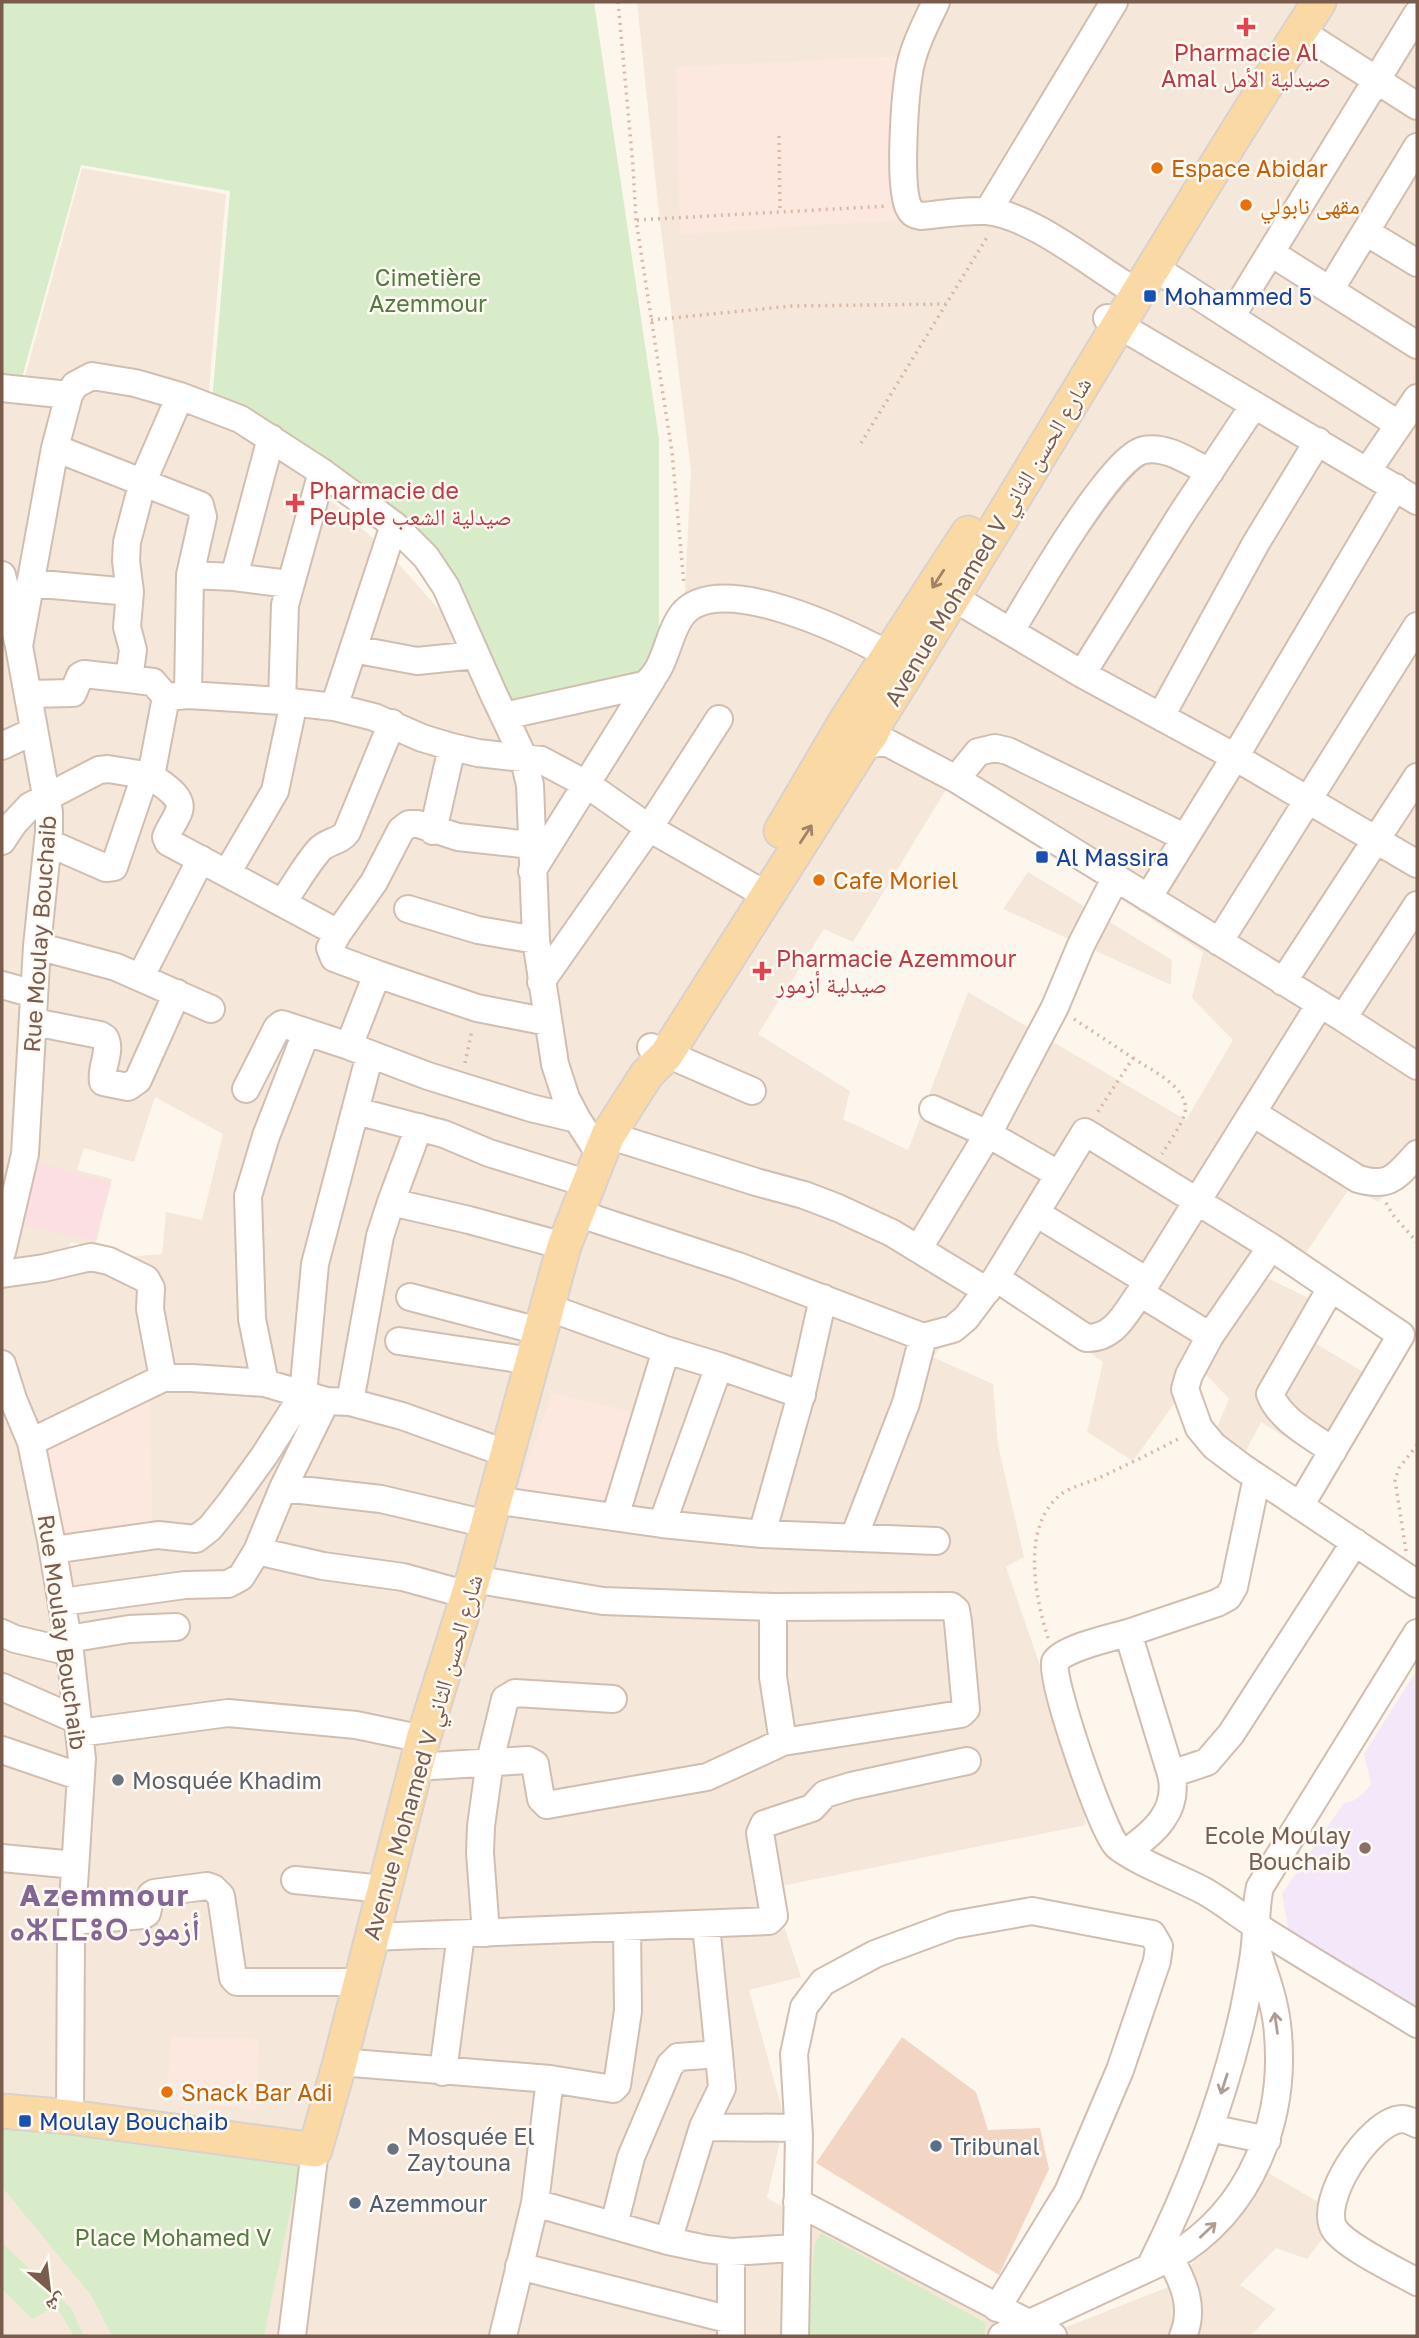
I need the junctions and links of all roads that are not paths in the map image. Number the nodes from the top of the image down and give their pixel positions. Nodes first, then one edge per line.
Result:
1 (936, 2) edge
2 (1114, 2) edge
3 (1318, 2) edge
4 (1417, 14) edge
5 (1299, 16) edge
6 (1377, 79) junction
7 (1417, 106) edge
8 (1417, 147) edge
9 (995, 213) junction
10 (1366, 232) junction
11 (1271, 253) junction
12 (1417, 263) edge
13 (1140, 282) junction
14 (1330, 290) junction
15 (1231, 317) junction
16 (1113, 321) junction
17 (1417, 345) edge
18 (2, 388) edge
19 (69, 395) junction
20 (180, 396) junction
21 (1417, 398) edge
22 (1254, 405) junction
23 (1398, 424) junction
24 (271, 438) junction
25 (1318, 441) junction
26 (55, 448) junction
27 (1368, 471) junction
28 (322, 472) junction
29 (1210, 472) junction
30 (143, 481) junction
31 (1395, 487) junction
32 (1417, 501) edge
33 (394, 525) junction
34 (2, 575) edge
35 (190, 575) junction
36 (234, 577) junction
37 (30, 583) junction
38 (289, 584) junction
39 (130, 592) junction
40 (954, 598) junction
41 (7, 610) edge
42 (1417, 626) edge
43 (1011, 631) junction
44 (19, 646) junction
45 (353, 649) junction
46 (476, 655) junction
47 (888, 655) junction
48 (1082, 674) junction
49 (129, 679) junction
50 (652, 679) junction
51 (28, 694) junction
52 (177, 696) junction
53 (288, 701) junction
54 (334, 707) junction
55 (503, 716) junction
56 (1161, 716) junction
57 (719, 719) dead end
58 (392, 723) junction
59 (865, 728) junction
60 (34, 732) junction
61 (2, 746) edge
62 (452, 747) junction
63 (523, 756) junction
64 (1235, 757) junction
65 (148, 776) junction
66 (1417, 776) edge
67 (956, 779) junction
68 (588, 785) junction
69 (46, 797) junction
70 (1308, 801) junction
71 (649, 828) junction
72 (433, 831) junction
73 (1184, 837) junction
74 (1378, 841) junction
75 (2, 842) edge
76 (49, 843) junction
77 (531, 845) junction
78 (201, 859) junction
79 (1417, 864) edge
80 (532, 871) junction
81 (227, 873) junction
82 (1115, 878) junction
83 (758, 890) junction
84 (1148, 898) junction
85 (284, 902) junction
86 (1417, 905) edge
87 (408, 909) dead end
88 (338, 933) junction
89 (537, 940) junction
90 (1219, 942) junction
91 (37, 946) junction
92 (377, 974) junction
93 (141, 976) junction
94 (541, 982) junction
95 (1283, 982) junction
96 (2, 985) edge
97 (177, 993) junction
98 (34, 994) junction
99 (1320, 1004) junction
100 (211, 1009) dead end
101 (1343, 1018) junction
102 (34, 1022) junction
103 (548, 1023) junction
104 (306, 1033) junction
105 (360, 1050) junction
106 (655, 1059) junction
107 (1417, 1066) edge
108 (246, 1089) dead end
109 (752, 1091) dead end
110 (933, 1109) dead end
111 (355, 1111) junction
112 (1254, 1113) junction
113 (576, 1119) junction
114 (419, 1127) junction
115 (988, 1134) junction
116 (603, 1144) junction
117 (1417, 1154) edge
118 (1058, 1174) junction
119 (583, 1199) junction
120 (391, 1202) junction
121 (1198, 1202) junction
122 (8, 1205) edge
123 (1036, 1213) junction
124 (564, 1246) junction
125 (1271, 1247) junction
126 (919, 1248) junction
127 (2, 1252) edge
128 (2, 1274) edge
129 (991, 1285) junction
130 (1143, 1287) junction
131 (1331, 1288) junction
132 (410, 1297) dead end
133 (823, 1298) junction
134 (539, 1333) junction
135 (1210, 1336) junction
136 (923, 1337) junction
137 (399, 1341) dead end
138 (666, 1350) junction
139 (2, 1364) edge
140 (719, 1366) junction
141 (163, 1378) junction
142 (265, 1382) junction
143 (802, 1395) junction
144 (326, 1399) junction
145 (7, 1401) edge
146 (31, 1441) junction
147 (1333, 1451) junction
148 (505, 1453) junction
149 (1257, 1477) junction
150 (283, 1488) junction
151 (1300, 1506) junction
152 (490, 1512) junction
153 (615, 1517) junction
154 (662, 1524) junction
155 (762, 1534) junction
156 (854, 1537) junction
157 (936, 1541) dead end
158 (1355, 1542) junction
159 (53, 1550) junction
160 (257, 1551) junction
161 (1410, 1578) edge
162 (470, 1587) junction
163 (62, 1602) junction
164 (773, 1607) junction
165 (176, 1627) dead end
166 (2, 1633) edge
167 (1128, 1633) junction
168 (1417, 1633) edge
169 (69, 1646) junction
170 (2, 1687) edge
171 (613, 1699) dead end
172 (78, 1727) junction
173 (783, 1742) junction
174 (2, 1750) edge
175 (419, 1753) junction
176 (490, 1761) junction
177 (967, 1761) dead end
178 (1171, 1774) junction
179 (81, 1777) junction
180 (1126, 1852) junction
181 (2, 1858) edge
182 (75, 1865) junction
183 (295, 1880) dead end
184 (383, 1889) junction
185 (71, 1921) junction
186 (706, 1925) junction
187 (627, 1927) junction
188 (473, 1934) junction
189 (1255, 1935) junction
190 (371, 1937) junction
191 (360, 1982) junction
192 (1417, 2024) edge
193 (719, 2054) junction
194 (340, 2062) junction
195 (443, 2072) junction
196 (550, 2079) junction
197 (2, 2111) edge
198 (70, 2117) junction
199 (1417, 2124) edge
200 (703, 2127) junction
201 (798, 2128) junction
202 (1210, 2128) junction
203 (1267, 2140) junction
204 (315, 2150) junction
205 (797, 2202) junction
206 (535, 2203) junction
207 (614, 2225) junction
208 (668, 2241) junction
209 (796, 2248) junction
210 (731, 2252) junction
211 (1160, 2262) junction
212 (519, 2266) junction
213 (1417, 2282) edge
214 (997, 2308) junction
215 (731, 2328) edge
216 (1042, 2330) edge
217 (292, 2336) edge
218 (503, 2336) edge
219 (795, 2336) edge
220 (1003, 2336) edge
221 (1183, 2336) edge

1 - 9 street
2 - 9 street
3 - 5 main road, Avenue Mohamed V شارع الحسن الثاني
4 - 6 street
5 - 6 street
5 - 13 main road, Avenue Mohamed V شارع الحسن الثاني
6 - 7 street
6 - 11 street
8 - 10 street
9 - 13 street
10 - 12 street
10 - 14 street
11 - 14 street
11 - 15 street
13 - 15 street
13 - 16 main road, Avenue Mohamed V شارع الحسن الثاني
14 - 17 street
15 - 23 street
16 - 22 street
16 - 40 main road, Avenue Mohamed V شارع الحسن الثاني
16 -> 47 main road, Avenue Mohamed V شارع الحسن الثاني
18 - 19 street
19 - 20 street
19 - 26 street
20 - 24 street
20 - 30 street
21 - 23 street
22 - 25 street
22 - 29 street
23 - 27 street
24 - 28 street
24 - 36 street
25 - 27 street
25 - 56 street
26 - 30 street
26 - 37 street
27 - 31 street
28 - 33 street
28 - 38 street
29 - 43 street
29 - 48 street
30 - 35 street
30 - 39 street
31 - 32 street
31 - 64 street
33 - 45 street
33 - 46 street
34 - 41 street, Rue Moulay Bouchaib
35 - 36 street
35 - 52 street
36 - 38 street
37 - 39 street
37 - 44 street
38 - 53 street
39 - 49 street
40 - 43 street
40 - 59 main road, Avenue Mohamed V شارع الحسن الثاني
41 - 44 street, Rue Moulay Bouchaib
42 - 70 street
43 - 48 street
44 - 51 street, Rue Moulay Bouchaib
45 - 46 street
45 - 54 street
46 - 55 street
47 - 50 street
47 - 59 main road, Avenue Mohamed V شارع الحسن الثاني
48 - 56 street
49 - 51 street
49 - 52 street
50 - 55 street
50 - 68 street
51 - 60 street, Rue Moulay Bouchaib
52 - 53 street
52 - 65 street
53 - 54 street
53 - 81 street
54 - 58 street
55 - 63 street
56 - 64 street
57 - 71 street
58 - 62 street
58 - 85 street
59 - 67 street
59 - 83 main road, Avenue Mohamed V شارع الحسن الثاني
60 - 61 street
60 - 69 street, Rue Moulay Bouchaib
62 - 63 street
62 - 72 street
63 - 68 street
63 - 77 street
64 - 70 street
64 - 73 street
65 - 69 street
65 - 76 street
65 - 78 street
66 - 74 street
67 - 73 street
67 - 82 street
68 - 71 street
68 - 80 street
69 - 75 street
69 - 76 street, Rue Moulay Bouchaib
70 - 74 street
70 - 90 street
71 - 83 street
71 - 94 street
72 - 77 street
72 - 88 street
73 - 84 street
74 - 79 street
74 - 95 street
76 - 91 street, Rue Moulay Bouchaib
77 - 80 street
78 - 81 street
78 - 93 street
80 - 89 street
81 - 85 street
82 - 84 street
82 - 115 street
83 - 106 main road, Avenue Mohamed V شارع الحسن الثاني
84 - 90 street
85 - 88 street
86 - 101 street
87 - 89 street
88 - 92 street
89 - 94 street
90 - 95 street
91 - 93 street
91 - 98 street, Rue Moulay Bouchaib
92 - 103 street
92 - 105 street
93 - 97 street
94 - 103 street
95 - 99 street
96 - 98 street
97 - 100 street
97 - 102 street
98 - 102 street, Rue Moulay Bouchaib
99 - 101 street
99 - 112 street
101 - 107 street
102 - 122 street, Rue Moulay Bouchaib
103 - 113 street
104 - 105 street
104 - 108 street
104 - 142 street
105 - 111 street
105 - 113 street
106 - 109 street
106 - 116 main road, Avenue Mohamed V شارع الحسن الثاني
110 - 115 street
111 - 114 street
111 - 144 street
112 - 117 street
112 - 121 street
113 - 116 street
114 - 119 street
114 - 120 street
115 - 118 street
115 - 126 street
116 - 119 main road, Avenue Mohamed V شارع الحسن الثاني
116 - 126 street
118 - 121 street
118 - 123 street
119 - 124 main road, Avenue Mohamed V شارع الحسن الثاني
119 - 133 street
120 - 124 street
120 - 144 street
121 - 125 street
121 - 130 street
122 - 127 street, Rue Moulay Bouchaib
123 - 129 street
123 - 130 street
124 - 134 main road, Avenue Mohamed V شارع الحسن الثاني
125 - 131 street
125 - 135 street
126 - 129 street
128 - 141 street
129 - 130 street
129 - 136 street
130 - 135 street
131 - 147 street
131 - 147 street
132 - 134 street
133 - 136 street
133 - 143 street
134 - 137 street
134 - 138 street
134 - 148 main road, Avenue Mohamed V شارع الحسن الثاني
135 - 149 street
136 - 156 street
138 - 140 street
138 - 153 street
139 - 145 street, Rue Moulay Bouchaib
140 - 143 street
140 - 154 street
141 - 142 street
141 - 146 street
142 - 144 street
143 - 155 street
144 - 148 street
144 - 150 street
144 - 159 street
145 - 146 street, Rue Moulay Bouchaib
146 - 159 street, Rue Moulay Bouchaib
147 - 151 street
148 - 152 main road, Avenue Mohamed V شارع الحسن الثاني
149 - 151 street
149 - 167 street
150 - 152 street
150 - 160 street
151 - 158 street
152 - 153 street
152 - 162 main road, Avenue Mohamed V شارع الحسن الثاني
153 - 154 street
154 - 155 street
155 - 156 street
156 - 157 street
158 - 161 street
158 - 178 street
159 - 163 street, Rue Moulay Bouchaib
160 - 162 street
160 - 163 street
162 - 164 street
162 - 175 main road, Avenue Mohamed V شارع الحسن الثاني
163 - 169 street, Rue Moulay Bouchaib
164 - 173 street
164 - 173 street
165 - 169 street
166 - 169 street
167 - 178 street
167 - 180 street
168 - 189 street
169 - 172 street, Rue Moulay Bouchaib
170 - 172 street
171 - 176 street
172 - 175 street
172 - 179 street, Rue Moulay Bouchaib
173 - 176 street
174 - 179 street
175 - 176 street
175 - 184 main road, Avenue Mohamed V شارع الحسن الثاني
176 - 188 street
177 - 186 street
178 - 180 street
179 - 182 street, Rue Moulay Bouchaib
180 - 189 street
181 - 182 street
182 - 185 street, Rue Moulay Bouchaib
183 - 184 street
184 - 190 main road, Avenue Mohamed V شارع الحسن الثاني
185 - 191 street
185 - 198 street, Rue Moulay Bouchaib
186 - 187 street
186 - 193 street
187 - 188 street
187 - 196 street
188 - 190 street
188 - 195 street
189 - 192 street
189 -> 202 street
203 -> 189 street
190 - 191 main road, Avenue Mohamed V شارع الحسن الثاني
191 - 194 main road, Avenue Mohamed V شارع الحسن الثاني
193 - 200 street
193 - 207 street
194 - 195 street
194 - 204 main road, Avenue Mohamed V شارع الحسن الثاني
195 - 196 street
196 - 206 street
197 - 198 main road
198 - 204 main road
199 - 213 street
200 - 201 street
200 - 208 street
201 - 205 street
201 - 214 street
202 - 203 street
202 - 211 street
211 -> 203 street
204 - 217 street
205 - 209 street
205 - 214 street
206 - 207 street
206 - 212 street
207 - 208 street
208 - 210 street
209 - 210 street
209 - 219 street
210 - 215 street
211 - 216 street
211 - 221 street
212 - 215 street
212 - 218 street
214 - 216 street
216 - 220 street

